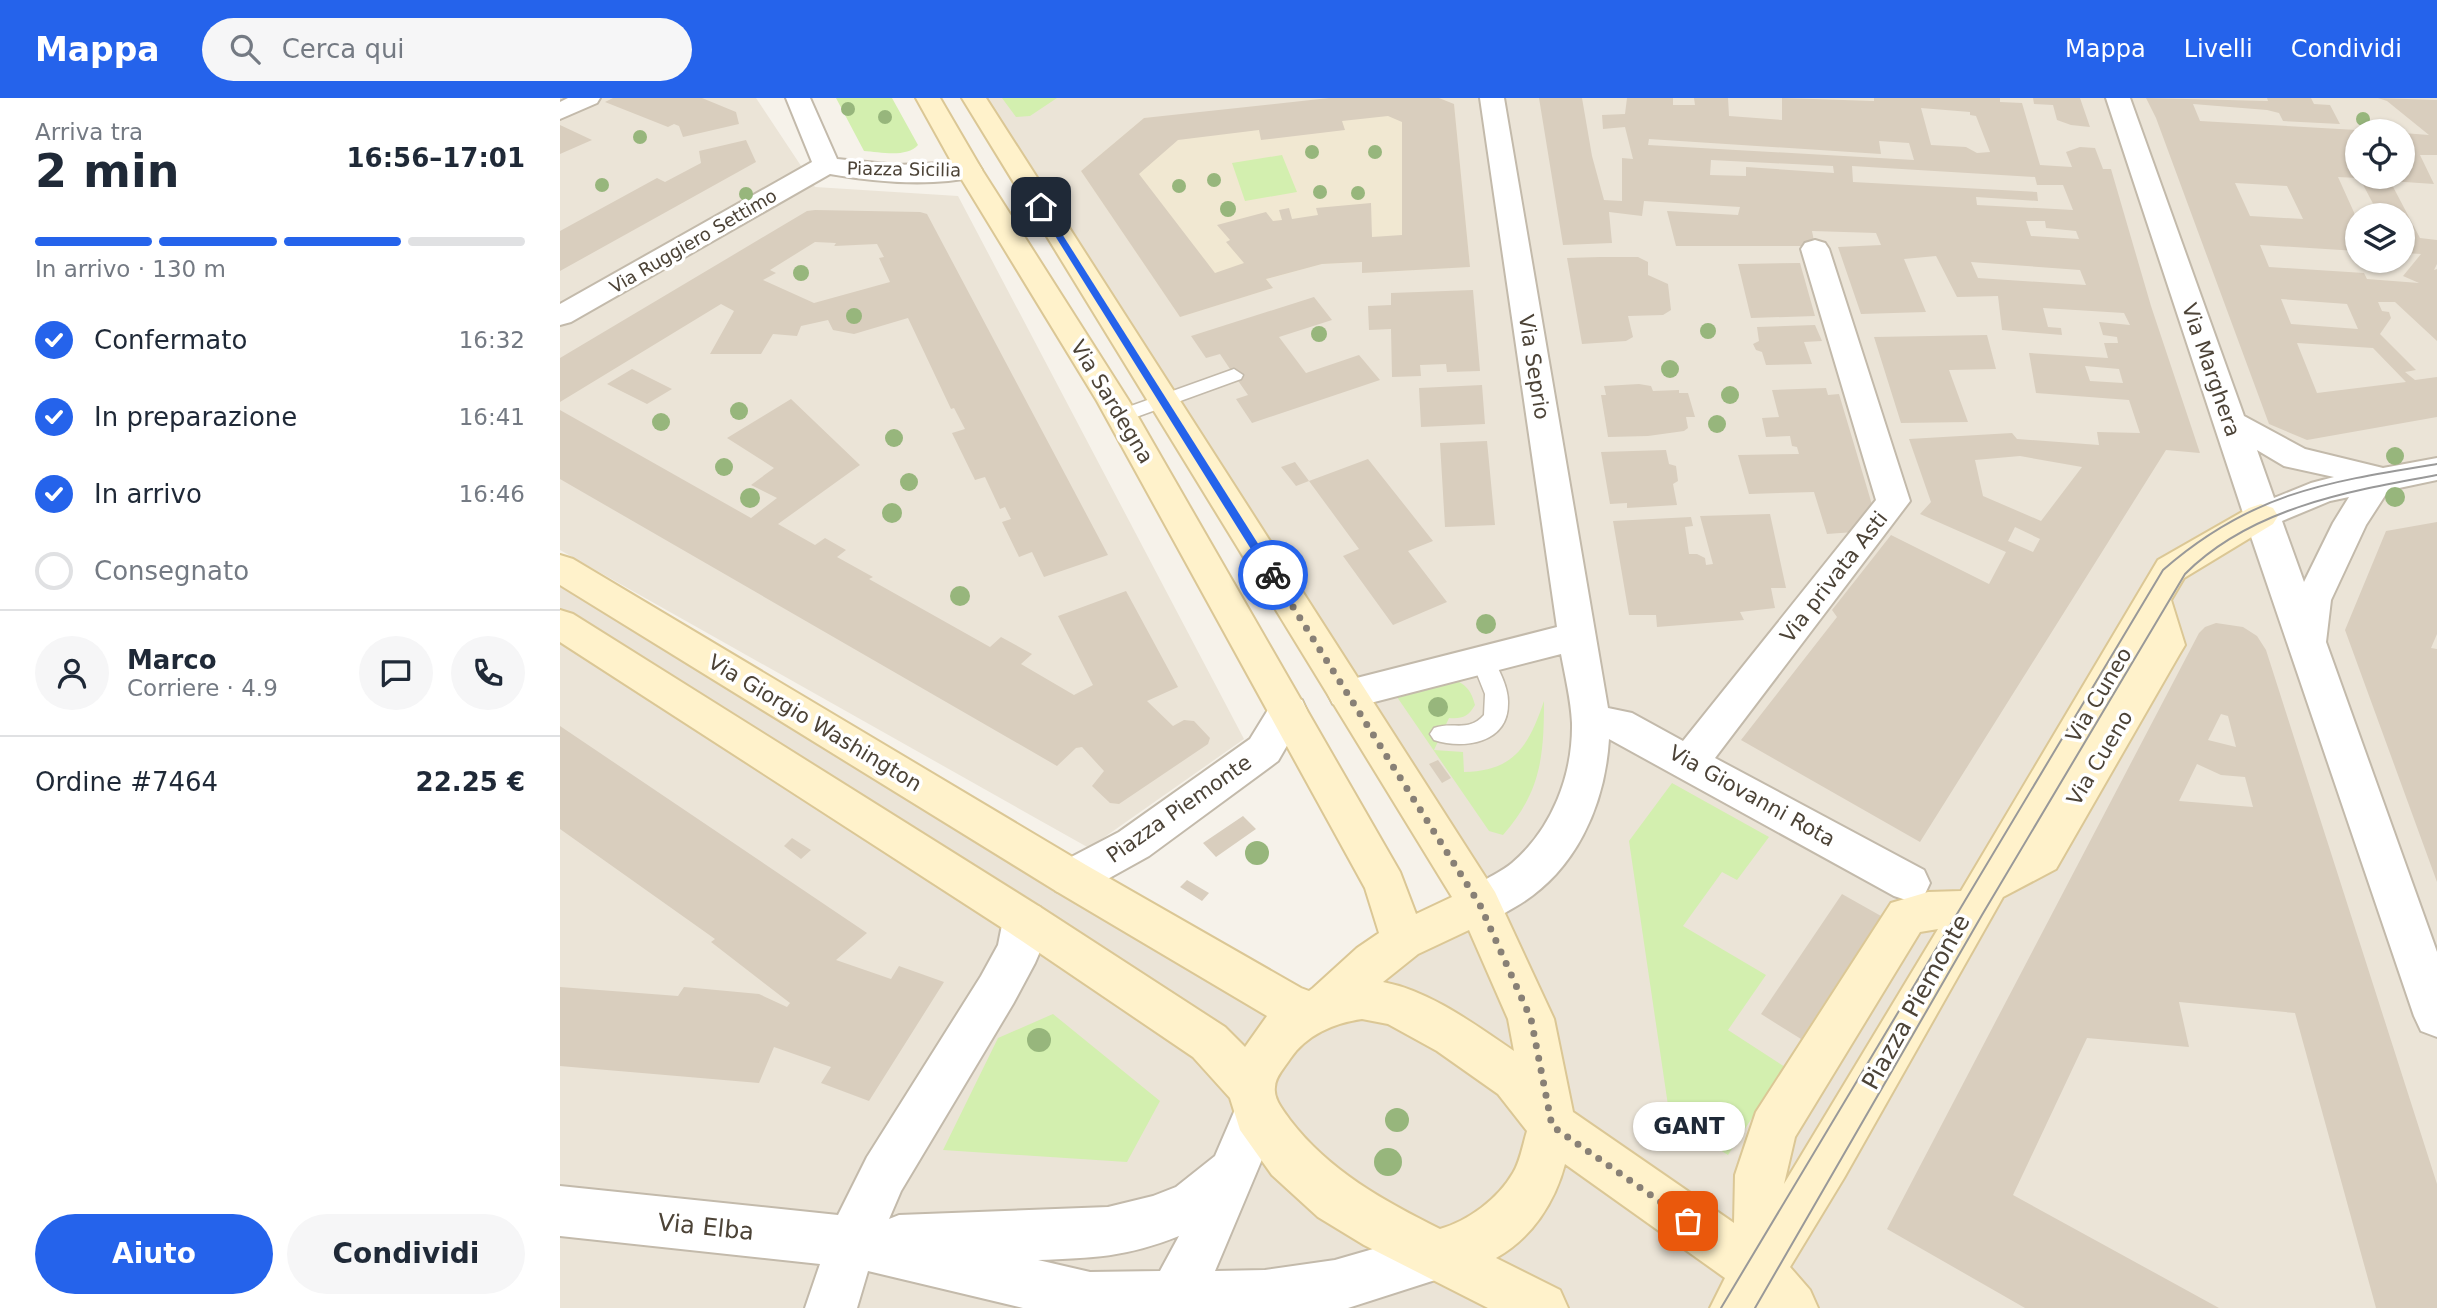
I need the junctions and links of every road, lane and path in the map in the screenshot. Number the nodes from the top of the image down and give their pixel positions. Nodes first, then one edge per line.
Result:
1 (588, 98) edge
2 (798, 98) edge
3 (928, 98) edge
4 (974, 98) edge
5 (1492, 98) edge
6 (2118, 98) edge
7 (560, 111) edge
8 (1011, 160) junction
9 (826, 165) junction
10 (969, 170) junction
11 (1815, 249) dead end
12 (560, 316) edge
13 (1234, 375) dead end
14 (1164, 400) junction
15 (1121, 416) junction
16 (2228, 421) junction
17 (2437, 469) edge
18 (2397, 475) junction
19 (2261, 516) junction
20 (560, 568) edge
21 (560, 624) edge
22 (1576, 636) junction
23 (2308, 640) junction
24 (1482, 659) junction
25 (1347, 694) junction
26 (1288, 711) junction
27 (1591, 723) junction
28 (1442, 734) dead end
29 (1690, 761) junction
30 (1071, 878) junction
31 (1909, 883) dead end
32 (1979, 897) junction
33 (1480, 905) junction
34 (1025, 920) junction
35 (1403, 940) junction
36 (1321, 1008) junction
37 (2437, 1016) edge
38 (1254, 1100) junction
39 (1552, 1126) junction
40 (1231, 1174) junction
41 (560, 1211) edge
42 (852, 1242) junction
43 (1439, 1255) junction
44 (1747, 1289) edge
45 (1172, 1303) edge
46 (831, 1308) edge
47 (1364, 1308) edge
48 (1542, 1308) edge
49 (1792, 1308) edge

1 - 7 street
2 - 9 street, Piazza Sicilia
3 - 10 main road, Via Sardegna
4 - 8 main road, Via Sardegna
5 - 22 street, Via Seprio
6 - 16 street, Via Marghera
8 - 10 main road, Piazza Sicilia
8 - 14 main road, Via Sardegna
9 - 10 street, Piazza Sicilia
9 - 12 street, Via Ruggiero Settimo
10 - 15 main road, Via Sardegna
11 - 29 street, Via privata Asti
13 - 14 lane
14 - 15 lane
14 - 25 main road, Via Sardegna
15 - 26 main road, Via Sardegna
16 - 18 street
16 - 19 street, Via Marghera
17 - 18 street
18 - 19 street
18 - 23 street, Via Marghera
19 - 23 street, Via Marghera
19 - 32 main road, Via Cueno
20 - 30 main road, Via Giorgio Washington
21 - 34 main road
22 - 24 street
22 - 27 street
23 - 37 street, Via Marghera
24 - 25 street
24 - 28 lane
25 - 33 main road
26 - 30 street, Piazza Piemonte
26 - 35 main road
27 - 29 street, Via Giovanni Rota
27 - 33 street
29 - 31 street, Via Giovanni Rota
30 - 36 main road, Piazza Piemonte
32 - 44 main road, Piazza Piemonte
32 - 44 main road, Piazza Piemonte
33 - 35 main road
33 - 39 main road
34 - 38 main road
34 - 42 street
35 - 36 main road
36 - 38 main road
36 - 39 main road
38 - 40 street
38 - 43 main road
39 - 43 main road
39 - 44 main road
40 - 42 street
40 - 45 street
41 - 42 street, Via Elba
42 - 45 street
42 - 46 street
43 - 45 street
43 - 47 street
43 - 48 main road
44 - 49 main road

